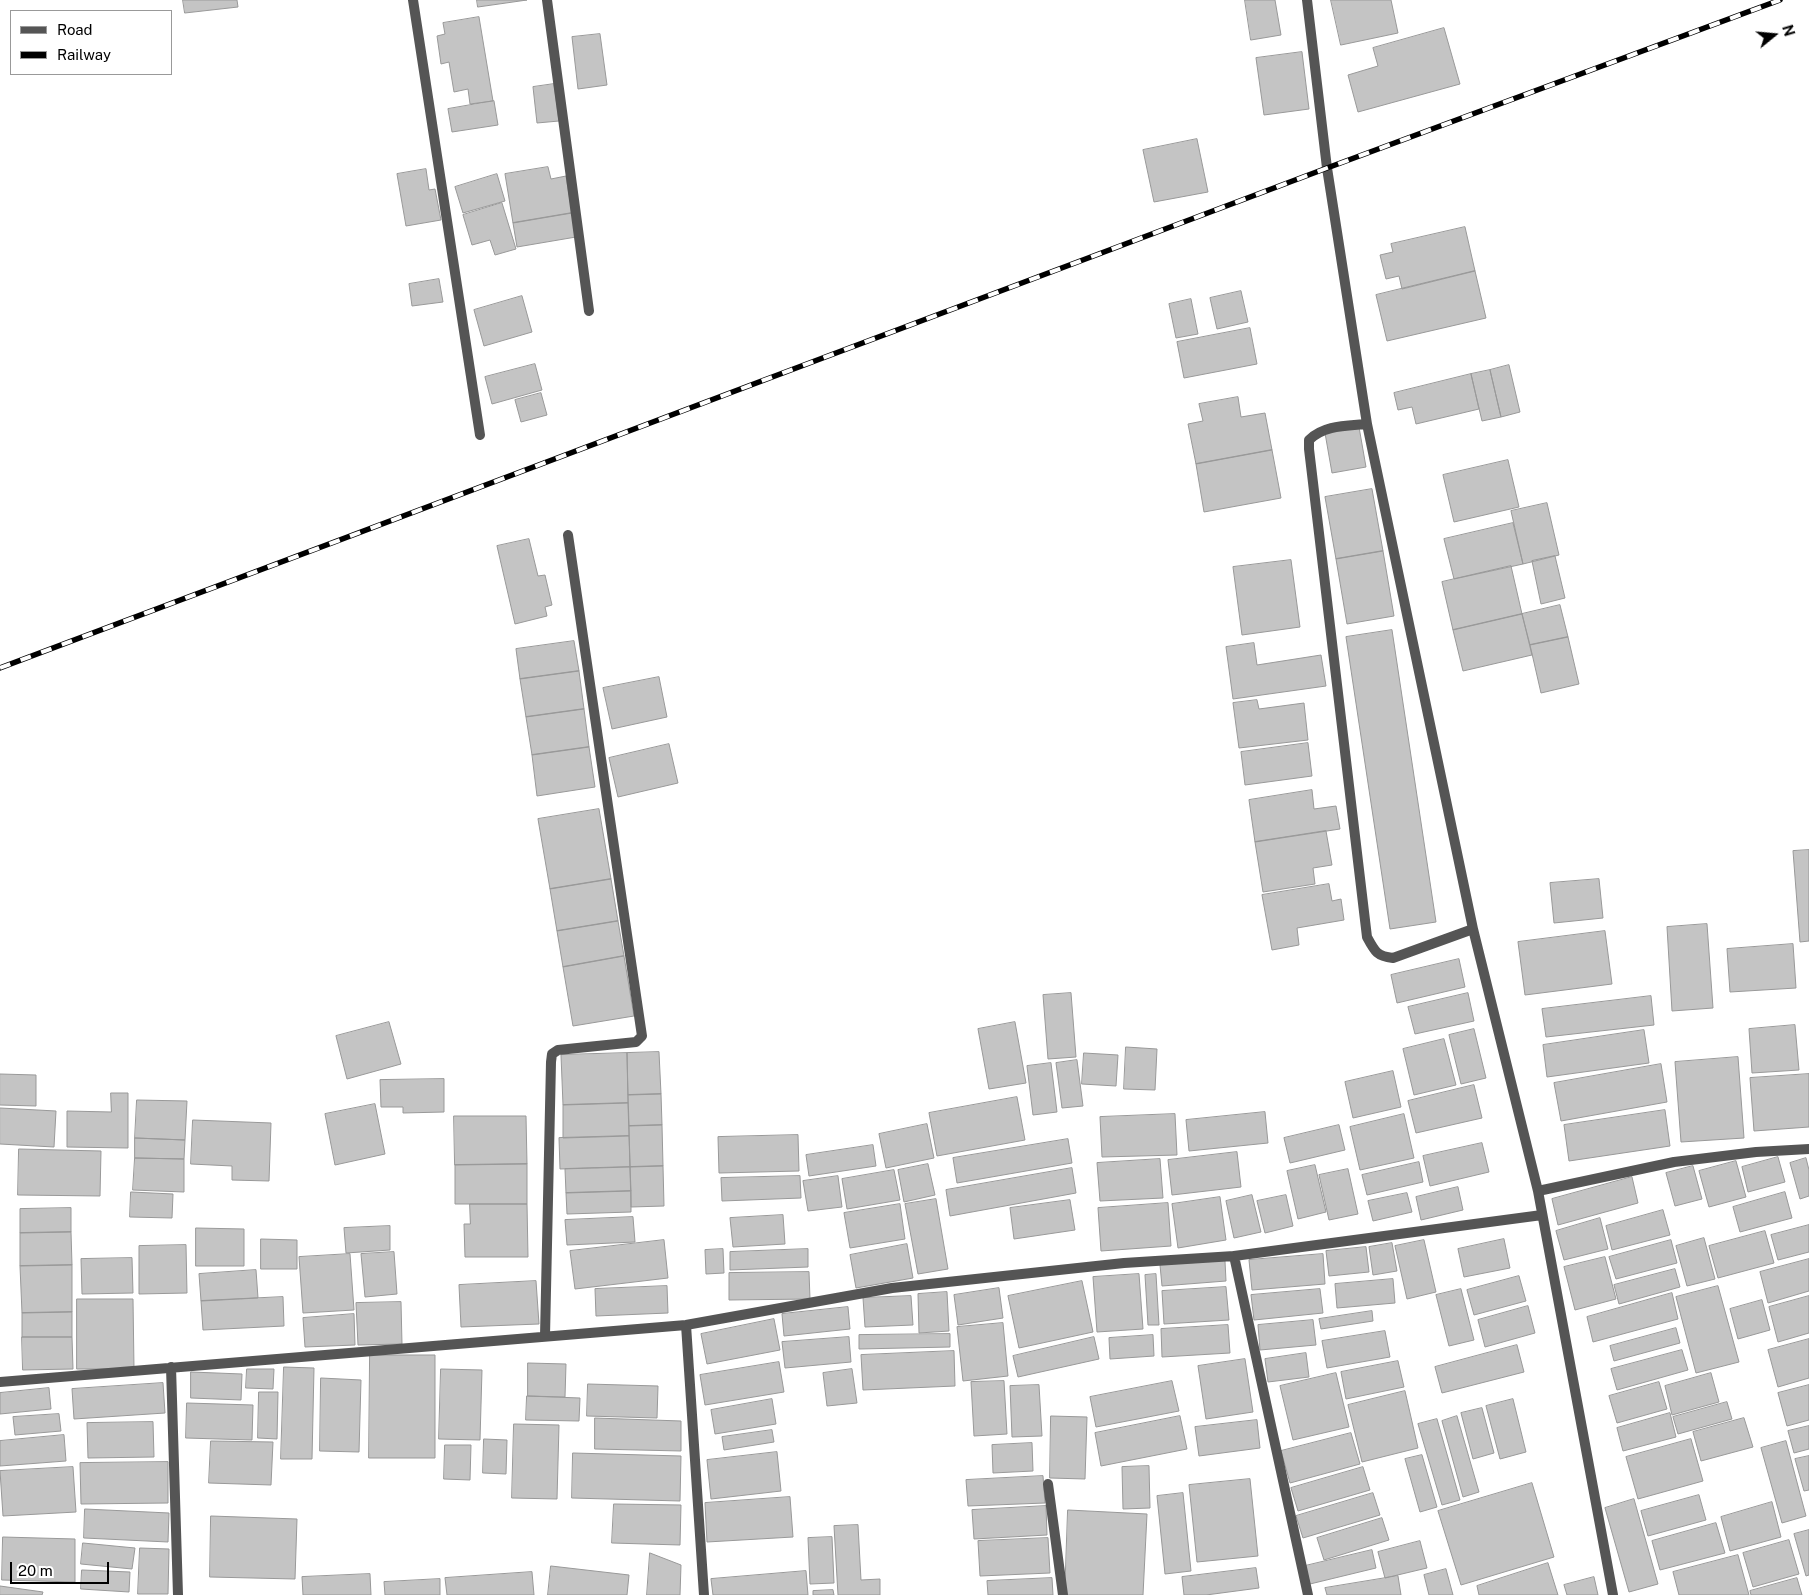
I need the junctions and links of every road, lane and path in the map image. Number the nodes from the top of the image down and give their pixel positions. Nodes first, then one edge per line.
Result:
1 (413, 0) edge
2 (547, 0) edge
3 (1308, 0) edge
4 (589, 311) dead end
5 (1367, 424) junction
6 (480, 434) dead end
7 (568, 535) dead end
8 (1473, 930) junction
9 (1809, 1149) edge
10 (1538, 1191) junction
11 (1542, 1215) junction
12 (1234, 1256) junction
13 (686, 1324) junction
14 (545, 1336) junction
15 (171, 1367) junction
16 (0, 1382) edge
17 (1048, 1484) dead end
18 (178, 1595) edge
19 (704, 1595) edge
20 (1063, 1595) edge
21 (1308, 1595) edge
22 (1613, 1595) edge

1 - 6 street
2 - 4 street
3 - 5 street
5 - 8 street
5 - 8 street
7 - 14 street
8 - 10 street
9 - 10 street
10 - 11 street
11 - 12 street
11 - 22 street
12 - 13 street
12 - 21 street
13 - 14 street
13 - 19 street
14 - 15 street
15 - 16 street
15 - 18 street
17 - 20 street

